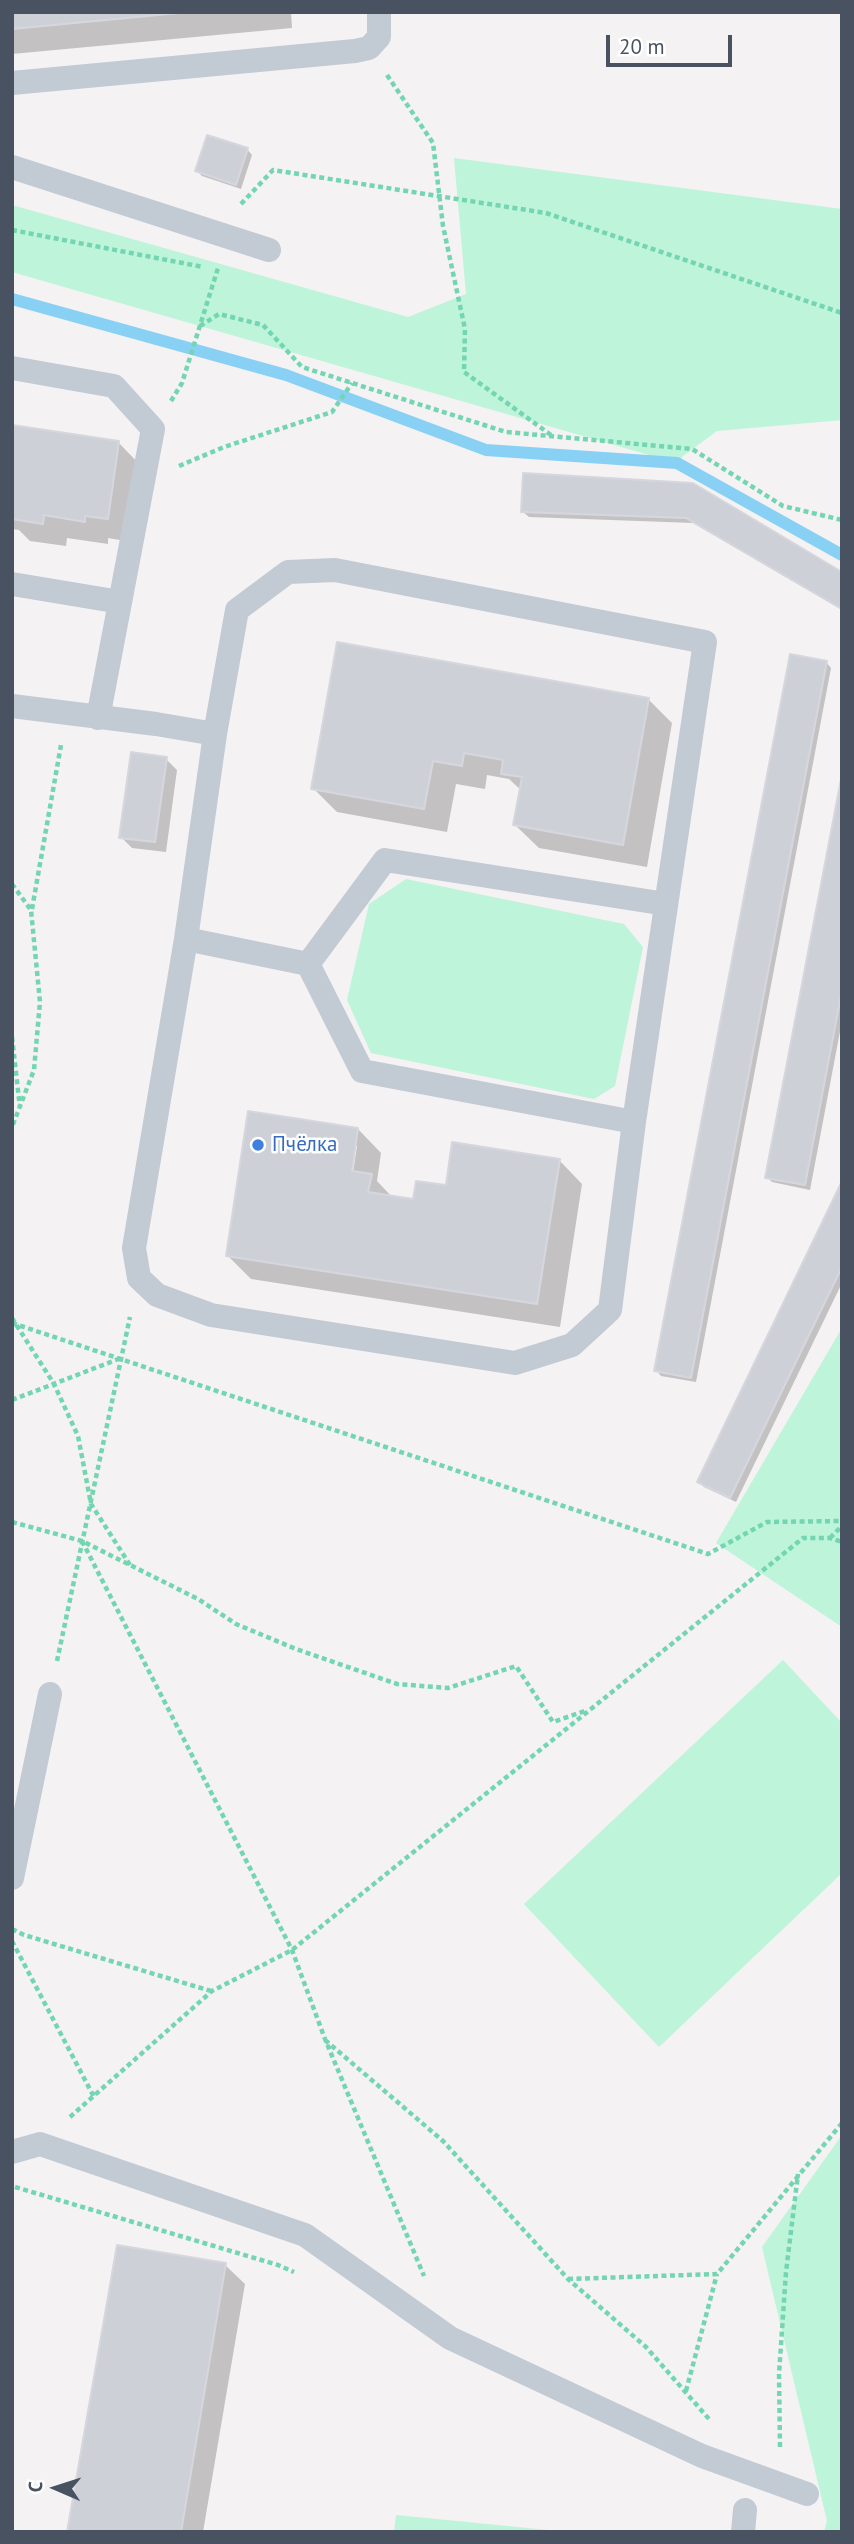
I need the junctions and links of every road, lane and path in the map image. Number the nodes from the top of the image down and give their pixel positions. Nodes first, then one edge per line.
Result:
1 (379, 12) edge
2 (369, 48) junction
3 (12, 83) edge
4 (12, 167) edge
5 (438, 196) junction
6 (12, 230) edge
7 (228, 237) junction
8 (269, 250) dead end
9 (218, 270) junction
10 (842, 313) edge
11 (200, 327) junction
12 (12, 368) edge
13 (182, 383) dead end
14 (352, 383) junction
15 (554, 437) junction
16 (143, 481) junction
17 (842, 520) edge
18 (12, 584) edge
19 (120, 602) junction
20 (12, 706) edge
21 (98, 718) junction
22 (215, 734) junction
23 (62, 740) dead end
24 (12, 884) edge
25 (666, 904) junction
26 (31, 910) junction
27 (186, 939) junction
28 (308, 964) junction
29 (12, 1037) edge
30 (20, 1108) junction
31 (634, 1122) junction
32 (12, 1127) edge
33 (139, 1278) junction
34 (13, 1321) edge
35 (122, 1357) junction
36 (54, 1384) junction
37 (12, 1400) edge
38 (91, 1504) junction
39 (12, 1522) edge
40 (842, 1524) edge
41 (830, 1538) junction
42 (82, 1541) junction
43 (842, 1542) edge
44 (131, 1566) junction
45 (50, 1694) joint
46 (591, 1709) junction
47 (12, 1878) edge
48 (12, 1928) edge
49 (12, 1941) edge
50 (292, 1950) junction
51 (212, 1992) junction
52 (325, 2039) junction
53 (94, 2097) junction
54 (842, 2123) edge
55 (40, 2144) junction
56 (12, 2152) edge
57 (798, 2173) junction
58 (12, 2186) edge
59 (278, 2265) dead end
60 (717, 2274) junction
61 (568, 2279) junction
62 (429, 2288) dead end
63 (686, 2392) junction
64 (717, 2429) dead end
65 (807, 2494) joint

1 - 2 lane
2 - 3 lane
2 - 5 path
4 - 7 lane
5 - 7 path
5 - 10 path
5 - 15 path
6 - 9 path
7 - 8 lane
7 - 9 path
9 - 11 path
11 - 13 path
11 - 14 path
12 - 16 lane
14 - 15 path
14 - 16 path
15 - 17 path
16 - 19 lane
18 - 19 lane
19 - 21 lane
20 - 21 lane
21 - 22 lane
22 - 25 lane
22 - 27 lane
23 - 26 path
24 - 26 path
25 - 28 lane
25 - 31 lane
26 - 30 path
27 - 28 lane
27 - 33 lane
28 - 31 lane
29 - 30 path
30 - 32 path
31 - 33 lane
33 - 35 path
34 - 35 path
34 - 36 path
35 - 36 path
35 - 38 path
35 - 40 path
36 - 37 path
36 - 38 path
38 - 42 path
38 - 44 path
39 - 42 path
40 - 41 path
41 - 43 path
41 - 46 path
42 - 44 path
42 - 45 path
42 - 50 path
44 - 46 path
45 - 47 lane
46 - 50 path
48 - 51 path
49 - 53 path
50 - 51 path
50 - 52 path
51 - 53 path
52 - 61 path
52 - 62 path
53 - 55 path
54 - 57 path
55 - 56 lane
55 - 65 lane
57 - 60 path
57 - 65 path
58 - 59 path
60 - 61 path
60 - 63 path
61 - 63 path
63 - 64 path

